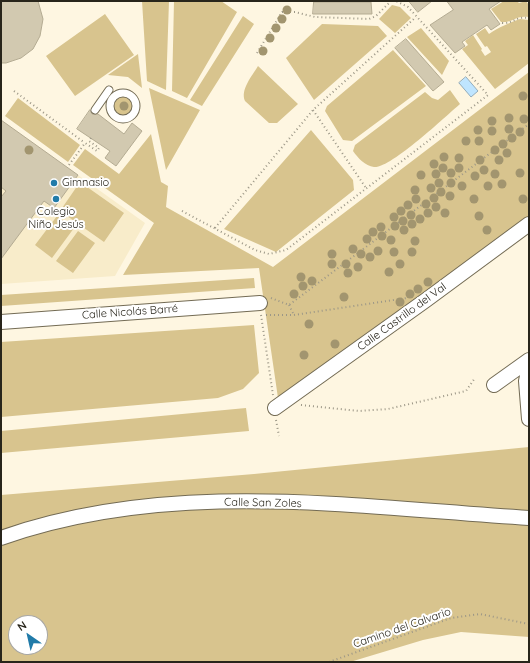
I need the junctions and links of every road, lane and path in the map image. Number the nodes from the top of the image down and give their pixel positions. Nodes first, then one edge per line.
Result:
1 (391, 1) edge
2 (396, 1) edge
3 (417, 17) junction
4 (529, 18) edge
5 (502, 24) dead end
6 (257, 53) dead end
7 (109, 90) dead end
8 (14, 91) dead end
9 (95, 110) dead end
10 (313, 110) junction
11 (529, 124) edge
12 (91, 138) dead end
13 (85, 143) junction
14 (69, 165) dead end
15 (366, 188) junction
16 (182, 210) dead end
17 (529, 224) edge
18 (215, 228) junction
19 (426, 300) junction
20 (262, 305) junction
21 (289, 305) junction
22 (294, 314) junction
23 (1, 322) edge
24 (529, 360) edge
25 (529, 366) edge
26 (475, 378) dead end
27 (494, 385) dead end
28 (280, 404) junction
29 (529, 419) edge
30 (278, 436) dead end
31 (529, 518) edge
32 (1, 538) edge
33 (529, 624) edge
34 (329, 662) edge

1 - 6 path
2 - 3 path
3 - 10 path
3 - 15 path
4 - 5 path
7 - 9 lane
8 - 13 path
10 - 15 path
10 - 18 path
11 - 21 path
12 - 13 path
13 - 14 path
15 - 18 path
16 - 18 path
17 - 19 street, Calle Castrillo del Val
19 - 22 path
19 - 28 street, Calle Castrillo del Val
20 - 21 path
20 - 22 path
20 - 23 street, Calle Nicolás Barré
20 - 28 path
21 - 22 path
24 - 27 street
25 - 29 street
26 - 28 path
28 - 30 path
31 - 32 street, Calle San Zoles
33 - 34 path, Camino del Calvario

